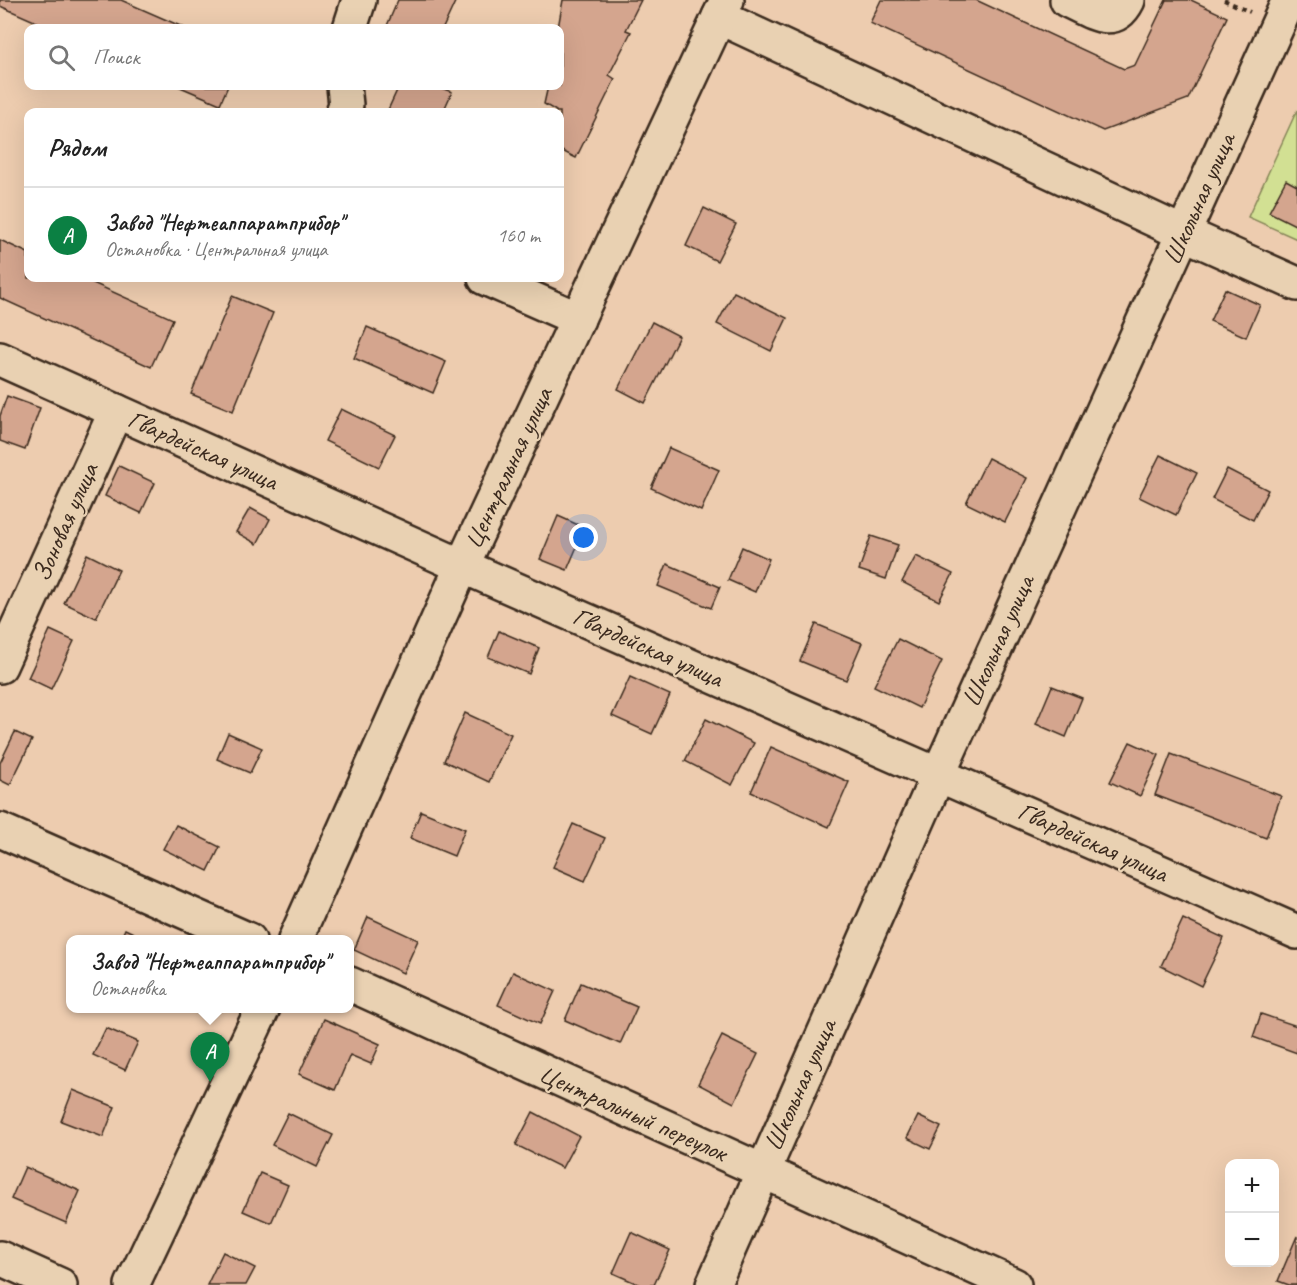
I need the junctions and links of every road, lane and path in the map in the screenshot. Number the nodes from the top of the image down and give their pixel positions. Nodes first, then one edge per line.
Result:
1 (359, 0) edge
2 (1067, 0) edge
3 (1128, 0) edge
4 (1289, 0) edge
5 (723, 8) edge
6 (351, 24) edge
7 (344, 90) edge
8 (345, 108) edge
9 (1183, 233) junction
10 (494, 282) edge
11 (1297, 284) edge
12 (578, 319) junction
13 (0, 359) edge
14 (116, 411) junction
15 (462, 566) junction
16 (0, 666) edge
17 (938, 775) junction
18 (0, 830) edge
19 (1297, 932) edge
20 (240, 935) edge
21 (297, 935) edge
22 (354, 986) edge
23 (261, 1013) edge
24 (762, 1171) junction
25 (0, 1258) edge
26 (60, 1285) edge
27 (132, 1285) edge
28 (713, 1285) edge
29 (1014, 1285) edge

1 - 6 street
2 - 3 street
4 - 9 street, Школьная улица
5 - 9 street
5 - 12 street, Центральная улица
7 - 8 street
9 - 11 street
9 - 17 street, Школьная улица
10 - 12 street
12 - 15 street, Центральная улица
13 - 14 street, Гвардейская улица
14 - 15 street, Гвардейская улица
14 - 16 street, Зоновая улица
15 - 17 street, Гвардейская улица
15 - 21 street, Центральная улица
17 - 19 street, Гвардейская улица
17 - 24 street, Школьная улица
18 - 20 street
22 - 24 street, Центральный переулок
23 - 27 street
24 - 28 street, Школьная улица
24 - 29 street, Центральный переулок
25 - 26 street

